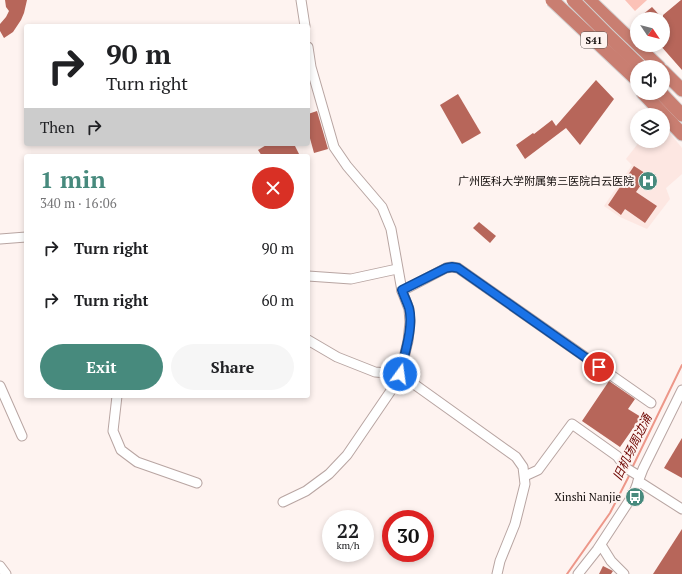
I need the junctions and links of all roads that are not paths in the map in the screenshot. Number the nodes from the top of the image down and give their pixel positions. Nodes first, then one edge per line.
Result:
1 (301, 0) edge
2 (552, 0) edge
3 (558, 0) edge
4 (573, 0) edge
5 (589, 0) edge
6 (305, 24) edge
7 (310, 60) edge
8 (634, 60) edge
9 (652, 60) edge
10 (630, 61) edge
11 (630, 73) edge
12 (630, 78) edge
13 (670, 78) edge
14 (682, 90) edge
15 (670, 96) edge
16 (650, 100) edge
17 (657, 100) edge
18 (669, 100) edge
19 (680, 110) edge
20 (682, 124) edge
21 (682, 134) edge
22 (24, 237) edge
23 (0, 239) edge
24 (397, 268) junction
25 (310, 276) edge
26 (402, 290) junction
27 (310, 341) edge
28 (400, 374) junction
29 (0, 386) edge
30 (682, 390) edge
31 (117, 398) edge
32 (651, 402) dead end
33 (22, 436) dead end
34 (525, 476) junction
35 (638, 477) junction
36 (197, 483) dead end
37 (283, 502) dead end
38 (682, 509) edge
39 (601, 545) junction
40 (0, 566) edge
41 (6, 574) edge
42 (497, 574) edge
43 (578, 574) edge
44 (624, 574) edge

1 - 6 street
2 - 11 highway, S41, bridge
3 - 12 highway
4 - 8 highway, S41, bridge
4 - 10 highway, bridge
5 - 9 highway
7 - 24 street
13 - 14 highway
15 - 19 highway
16 - 21 highway
17 - 20 highway
18 - 19 highway
22 - 23 street
24 - 25 street
24 - 26 street
26 - 28 street
26 - 32 street
27 - 28 street
28 - 34 street
28 - 37 street
29 - 33 street
30 - 35 street
31 - 36 street
34 - 35 street
34 - 42 street
35 - 38 street
35 - 39 street
39 - 43 street
39 - 44 street
40 - 41 street

